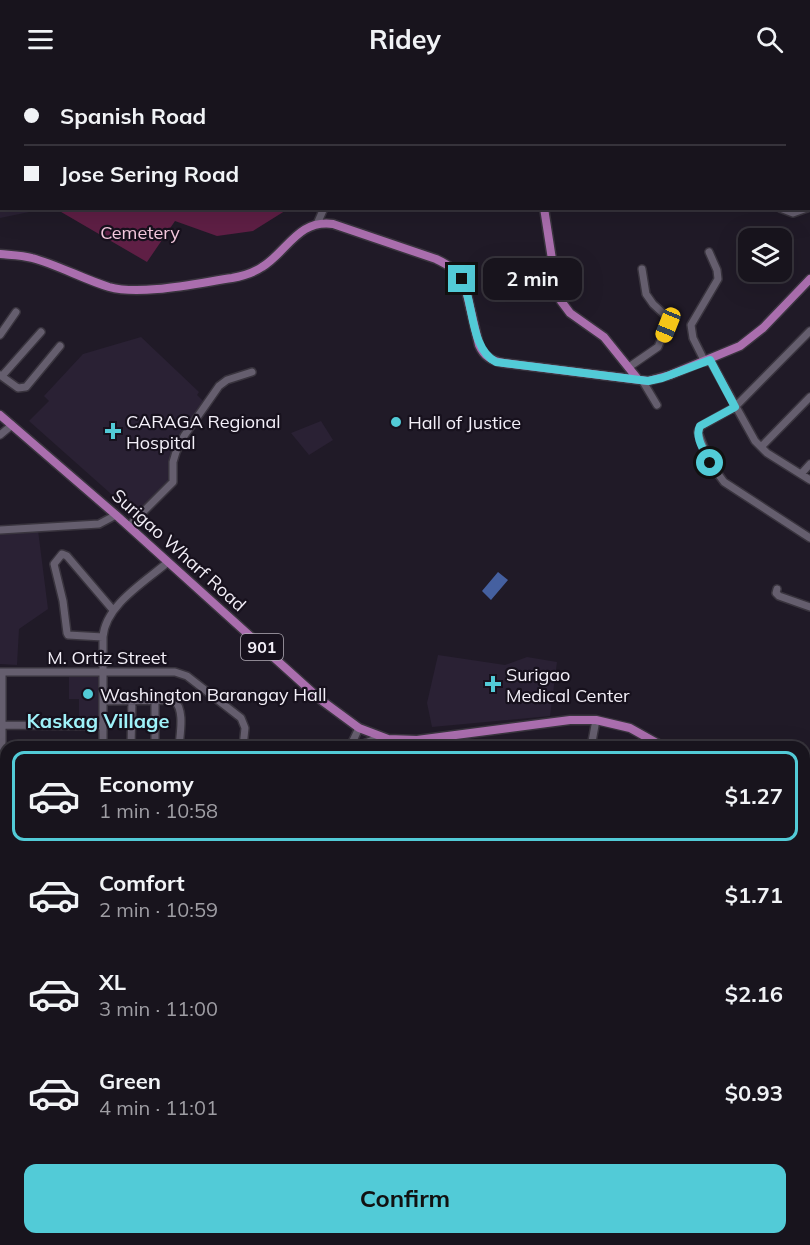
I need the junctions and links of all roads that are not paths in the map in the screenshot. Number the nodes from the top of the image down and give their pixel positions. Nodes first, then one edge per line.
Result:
1 (323, 210) edge
2 (544, 210) edge
3 (785, 210) edge
4 (802, 210) edge
5 (316, 224) junction
6 (709, 252) dead end
7 (0, 254) edge
8 (642, 269) dead end
9 (810, 279) edge
10 (16, 312) dead end
11 (810, 331) edge
12 (40, 332) dead end
13 (0, 335) edge
14 (60, 346) dead end
15 (707, 361) junction
16 (629, 367) junction
17 (252, 372) dead end
18 (1, 376) edge
19 (640, 379) junction
20 (810, 397) edge
21 (657, 405) dead end
22 (735, 407) junction
23 (0, 415) edge
24 (12, 425) junction
25 (0, 435) edge
26 (761, 447) junction
27 (810, 464) edge
28 (801, 474) junction
29 (810, 480) edge
30 (116, 515) junction
31 (129, 526) junction
32 (0, 530) edge
33 (810, 538) edge
34 (168, 562) junction
35 (777, 589) dead end
36 (810, 607) edge
37 (113, 610) junction
38 (103, 637) junction
39 (1, 672) edge
40 (103, 672) junction
41 (103, 700) junction
42 (155, 700) junction
43 (132, 701) junction
44 (596, 720) junction
45 (2, 725) junction
46 (103, 726) junction
47 (359, 728) junction
48 (380, 737) junction
49 (3, 741) edge
50 (103, 741) edge
51 (131, 741) edge
52 (155, 741) edge
53 (179, 741) edge
54 (244, 741) edge
55 (353, 741) edge
56 (371, 741) edge
57 (592, 741) edge
58 (653, 741) edge

1 - 5 street
2 - 16 main road
3 - 4 street
5 - 7 main road
5 - 19 main road
6 - 15 street
8 - 16 street
9 - 15 main road
10 - 13 street
11 - 22 street
12 - 18 street
14 - 18 street
15 - 19 main road
15 - 22 street
16 - 19 main road
17 - 31 street
19 - 21 street
20 - 26 street
22 - 26 street
22 - 33 street
23 - 24 main road, 901
24 - 25 street
24 - 30 main road, Surigao Wharf Road / 901
26 - 28 street
27 - 28 street
28 - 29 street
30 - 31 main road, Surigao Wharf Road / 901
30 - 32 street
31 - 34 main road, Surigao Wharf Road / 901
34 - 37 street
34 - 47 main road, Surigao Wharf Road / 901
35 - 36 street
37 - 38 street
37 - 38 street
38 - 40 street
39 - 40 street, M. Ortiz Street
39 - 45 street
40 - 41 street
40 - 54 street, M. Ortiz Street
41 - 43 street
41 - 46 street
42 - 43 street
42 - 52 street
42 - 53 street
43 - 51 street
44 - 48 main road, Surigao Wharf Road / 901
44 - 57 street
44 - 58 main road, Surigao Wharf Road / 901
45 - 46 street
45 - 49 street
46 - 50 street
47 - 48 main road, Surigao Wharf Road / 901
47 - 55 street
48 - 56 street

